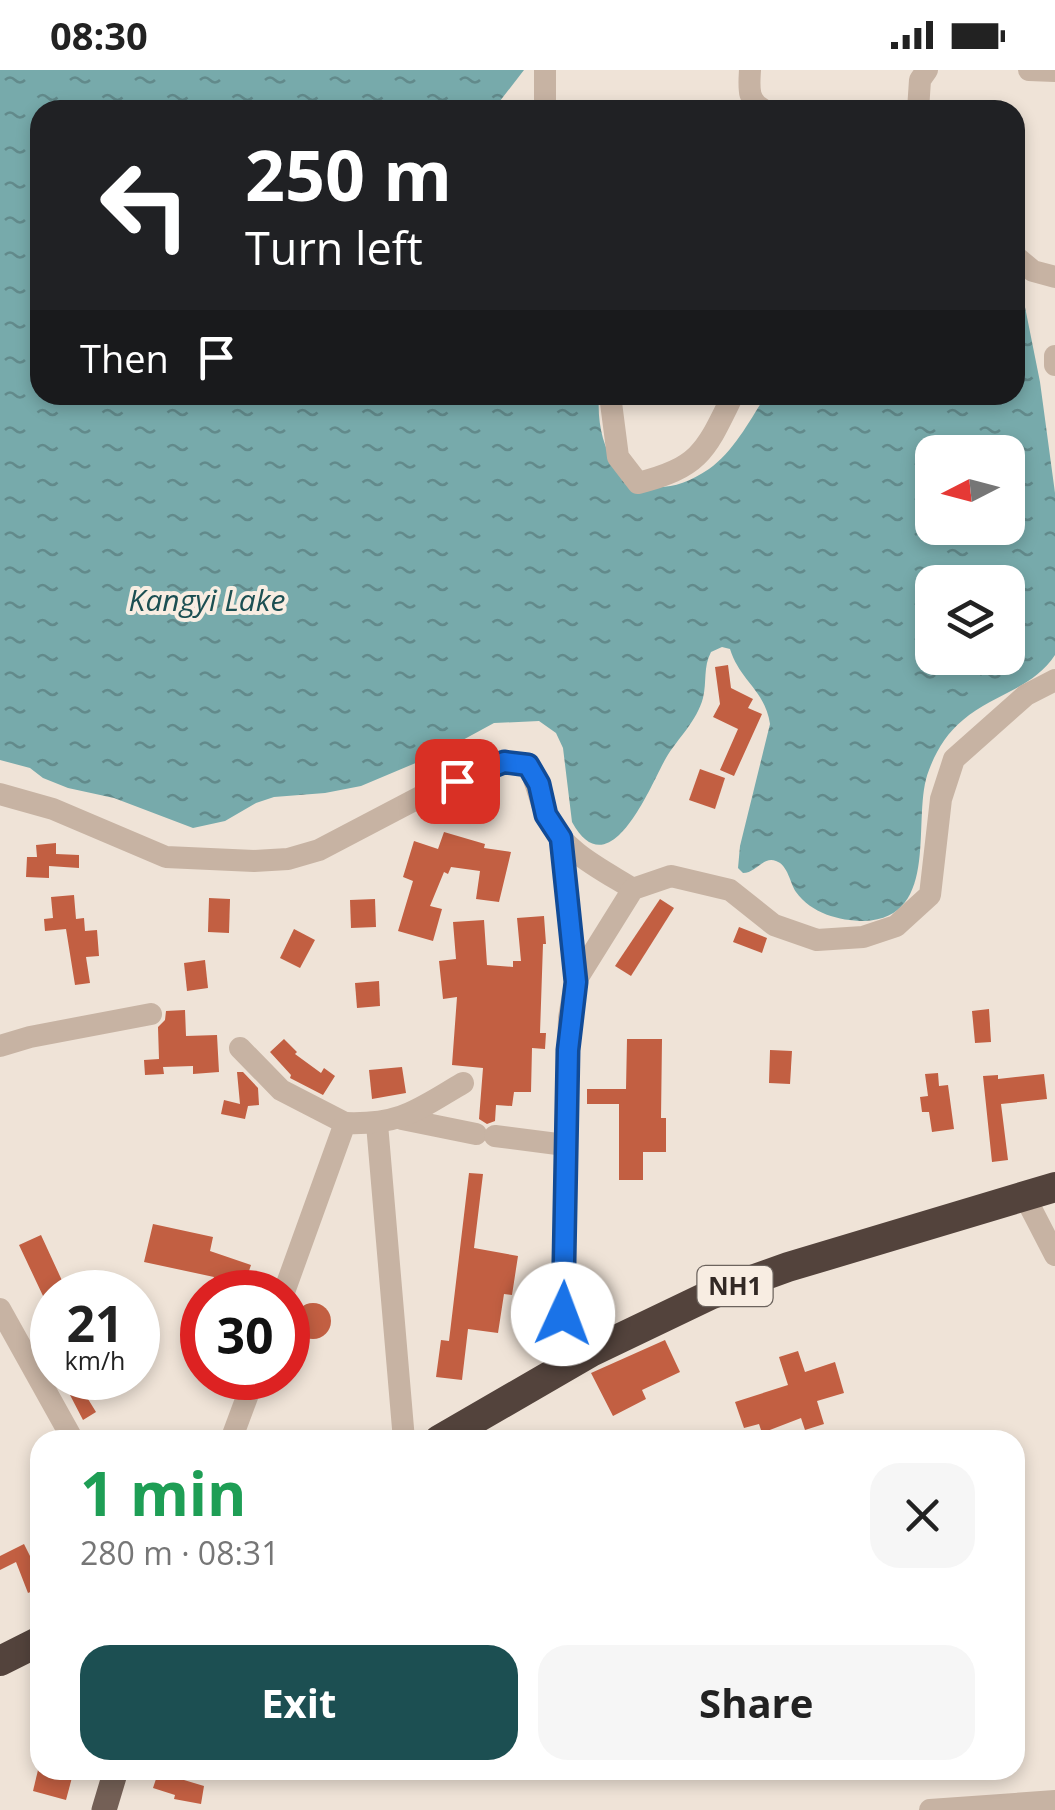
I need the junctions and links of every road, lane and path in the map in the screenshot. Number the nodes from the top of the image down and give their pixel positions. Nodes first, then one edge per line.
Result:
1 (545, 70) edge
2 (750, 70) edge
3 (927, 70) edge
4 (1029, 70) edge
5 (1055, 71) edge
6 (546, 100) edge
7 (753, 100) edge
8 (919, 100) edge
9 (1025, 264) edge
10 (1055, 277) edge
11 (1055, 356) edge
12 (1055, 365) edge
13 (611, 405) edge
14 (728, 405) edge
15 (1055, 680) edge
16 (0, 794) edge
17 (561, 838) junction
18 (633, 888) junction
19 (576, 982) junction
20 (151, 1014) dead end
21 (0, 1046) edge
22 (240, 1048) dead end
23 (464, 1083) dead end
24 (402, 1119) junction
25 (345, 1123) junction
26 (377, 1124) junction
27 (565, 1146) junction
28 (1055, 1187) edge
29 (1024, 1196) junction
30 (1055, 1255) edge
31 (292, 1270) edge
32 (0, 1308) edge
33 (558, 1370) junction
34 (246, 1400) edge
35 (67, 1430) edge
36 (236, 1430) edge
37 (403, 1430) edge
38 (455, 1430) edge
39 (30, 1646) edge
40 (0, 1661) edge
41 (113, 1780) edge
42 (1055, 1801) edge
43 (104, 1810) edge
44 (930, 1810) edge

1 - 6 street
2 - 7 street
3 - 8 street
4 - 5 street
9 - 10 street
11 - 12 street
13 - 14 street
15 - 18 street
16 - 17 street
17 - 18 street
17 - 19 street
18 - 19 street
19 - 27 street
20 - 21 street
22 - 25 street
23 - 24 street
24 - 26 street
24 - 27 street
25 - 26 street
25 - 31 street
26 - 37 street
27 - 33 street
28 - 29 highway, NH1
29 - 30 street
29 - 33 highway, NH1
32 - 35 street
33 - 38 highway, NH1
34 - 36 street
39 - 40 highway
41 - 43 main road
42 - 44 street

